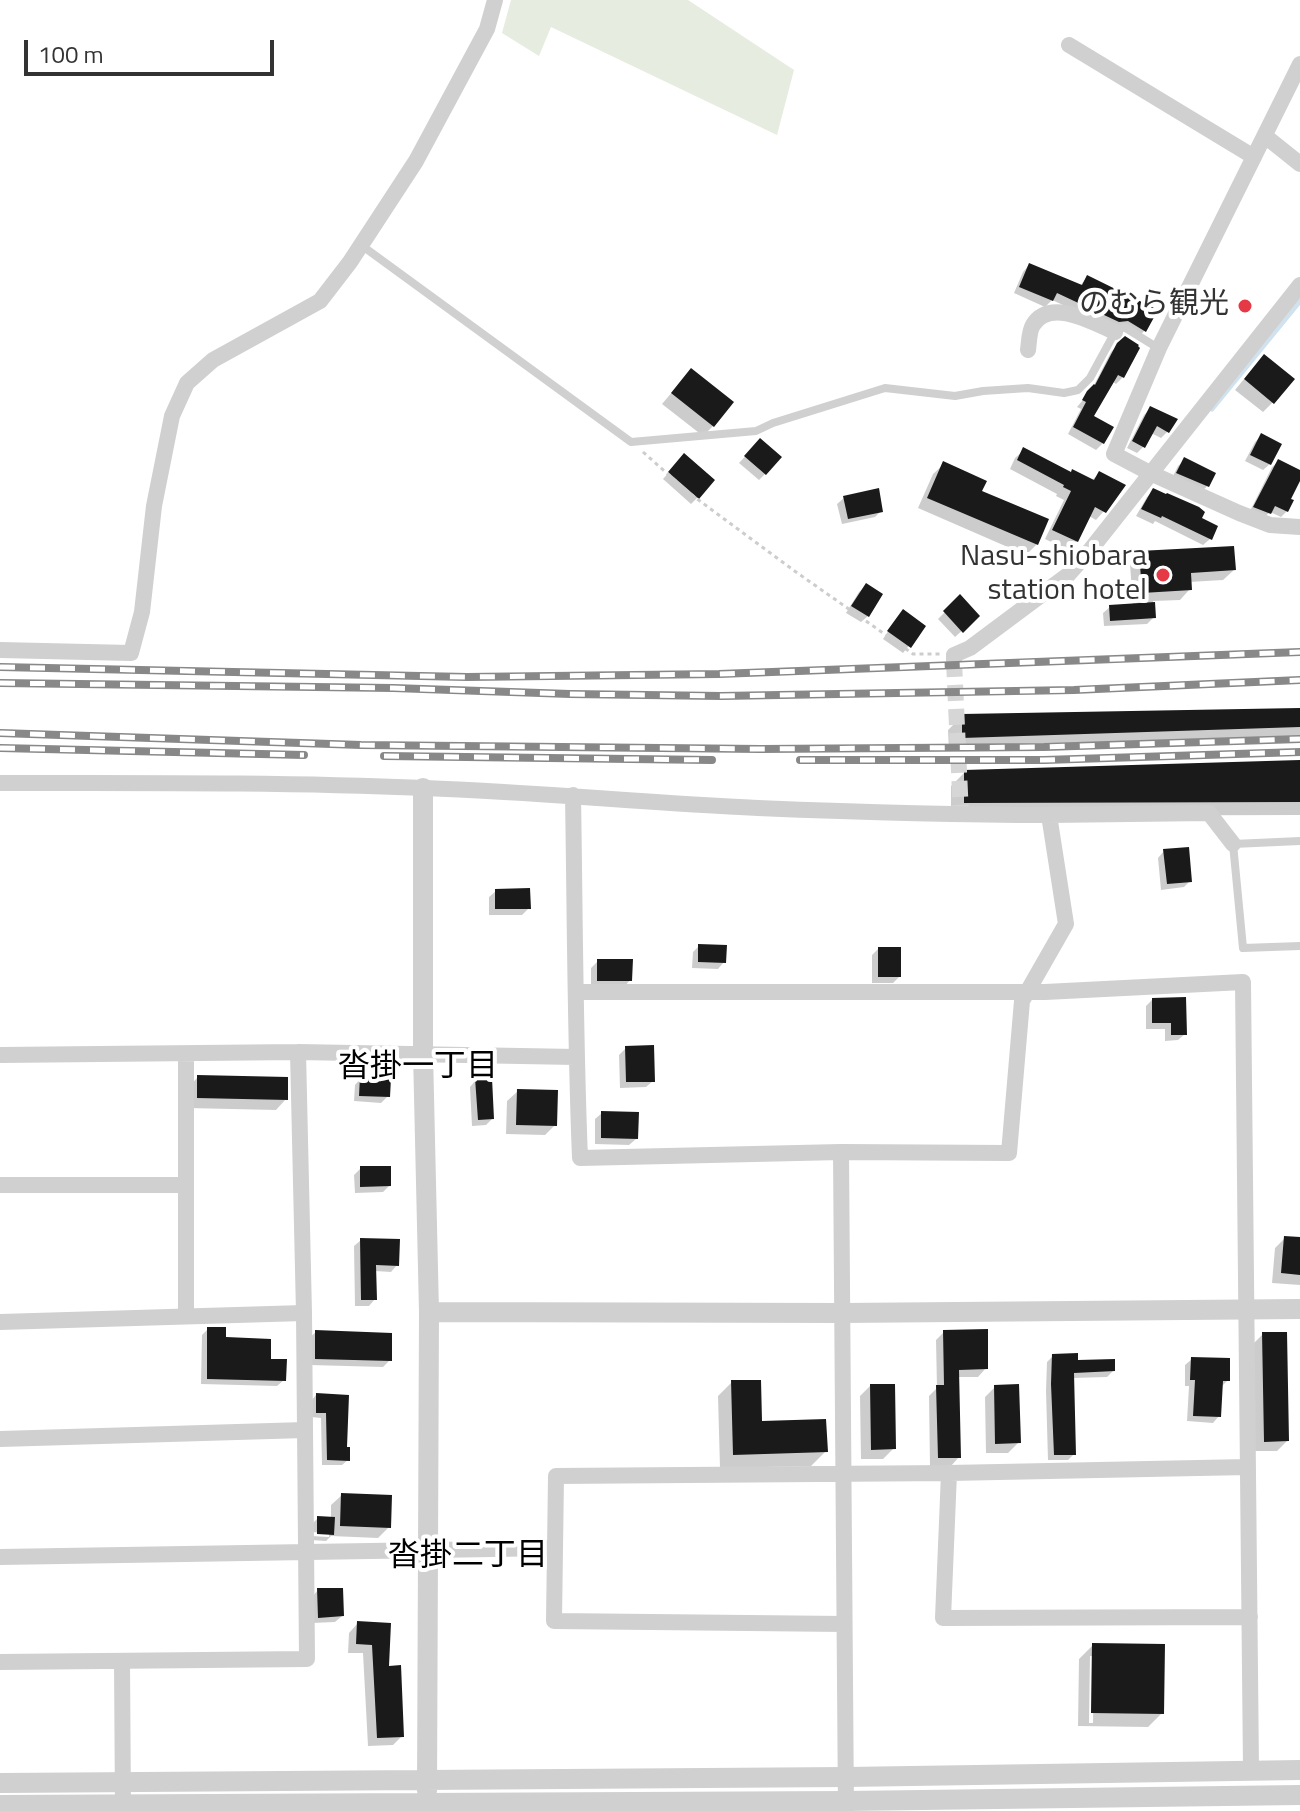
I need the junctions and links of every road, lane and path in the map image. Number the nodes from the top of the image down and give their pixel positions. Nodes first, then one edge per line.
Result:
1 (495, 0) edge
2 (1069, 45) dead end
3 (1300, 64) edge
4 (1265, 136) junction
5 (1254, 157) junction
6 (1300, 164) edge
7 (360, 245) junction
8 (1300, 285) edge
9 (1115, 332) junction
10 (1159, 348) junction
11 (1028, 350) dead end
12 (631, 442) junction
13 (1150, 473) junction
14 (1300, 527) edge
15 (0, 650) edge
16 (954, 658) joint
17 (0, 783) edge
18 (423, 788) junction
19 (573, 795) junction
20 (1049, 815) junction
21 (1300, 841) edge
22 (1233, 844) junction
23 (1300, 946) edge
24 (577, 992) junction
25 (1028, 992) junction
26 (298, 1052) junction
27 (423, 1053) junction
28 (186, 1054) junction
29 (0, 1055) edge
30 (576, 1057) junction
31 (841, 1152) junction
32 (0, 1185) edge
33 (186, 1185) junction
34 (1300, 1309) edge
35 (1246, 1310) junction
36 (429, 1312) junction
37 (304, 1313) junction
38 (842, 1313) junction
39 (186, 1315) junction
40 (0, 1322) edge
41 (305, 1430) junction
42 (0, 1439) edge
43 (1248, 1467) junction
44 (949, 1473) junction
45 (843, 1474) junction
46 (555, 1548) junction
47 (428, 1550) junction
48 (307, 1551) junction
49 (0, 1557) edge
50 (1250, 1617) junction
51 (844, 1624) junction
52 (122, 1661) junction
53 (0, 1662) edge
54 (1251, 1769) junction
55 (1300, 1770) edge
56 (846, 1777) junction
57 (427, 1779) junction
58 (123, 1782) junction
59 (0, 1783) edge
60 (1300, 1795) edge
61 (1251, 1804) edge
62 (0, 1805) edge
63 (846, 1806) edge
64 (123, 1807) edge
65 (427, 1808) edge

1 - 7 street
2 - 5 street
3 - 4 street
4 - 5 street
4 - 6 street
5 - 10 street
7 - 12 lane
7 - 15 street
8 - 13 street
9 - 10 lane
9 - 11 street
9 - 12 lane
10 - 13 street
12 - 16 path
13 - 14 street
13 - 16 street
17 - 18 street
18 - 19 street
18 - 27 street
19 - 20 street
19 - 24 street
20 - 22 street
20 - 25 street
21 - 22 lane
22 - 23 lane
24 - 25 street
24 - 30 street
25 - 31 street
25 - 35 street
26 - 27 street
26 - 28 street
26 - 37 street
27 - 30 street
27 - 36 street
28 - 29 street
28 - 33 street
30 - 31 street
31 - 38 street
32 - 33 street
33 - 39 street
34 - 35 street
35 - 38 street
35 - 43 street
36 - 38 street
36 - 47 street
37 - 39 street
37 - 41 street
38 - 45 street
39 - 40 street
41 - 42 street
41 - 48 street
43 - 44 street
43 - 50 street
44 - 45 street
44 - 50 street
45 - 46 street
45 - 51 street
46 - 47 street
46 - 51 street
47 - 48 street
47 - 57 street
48 - 49 street
48 - 52 street
50 - 54 street
51 - 56 street
52 - 53 street
52 - 58 street
54 - 55 street
54 - 56 street
56 - 57 street
56 - 63 street
57 - 58 street
57 - 65 street
58 - 59 street
58 - 64 street
60 - 61 street
61 - 63 street
62 - 64 street
63 - 65 street
64 - 65 street

